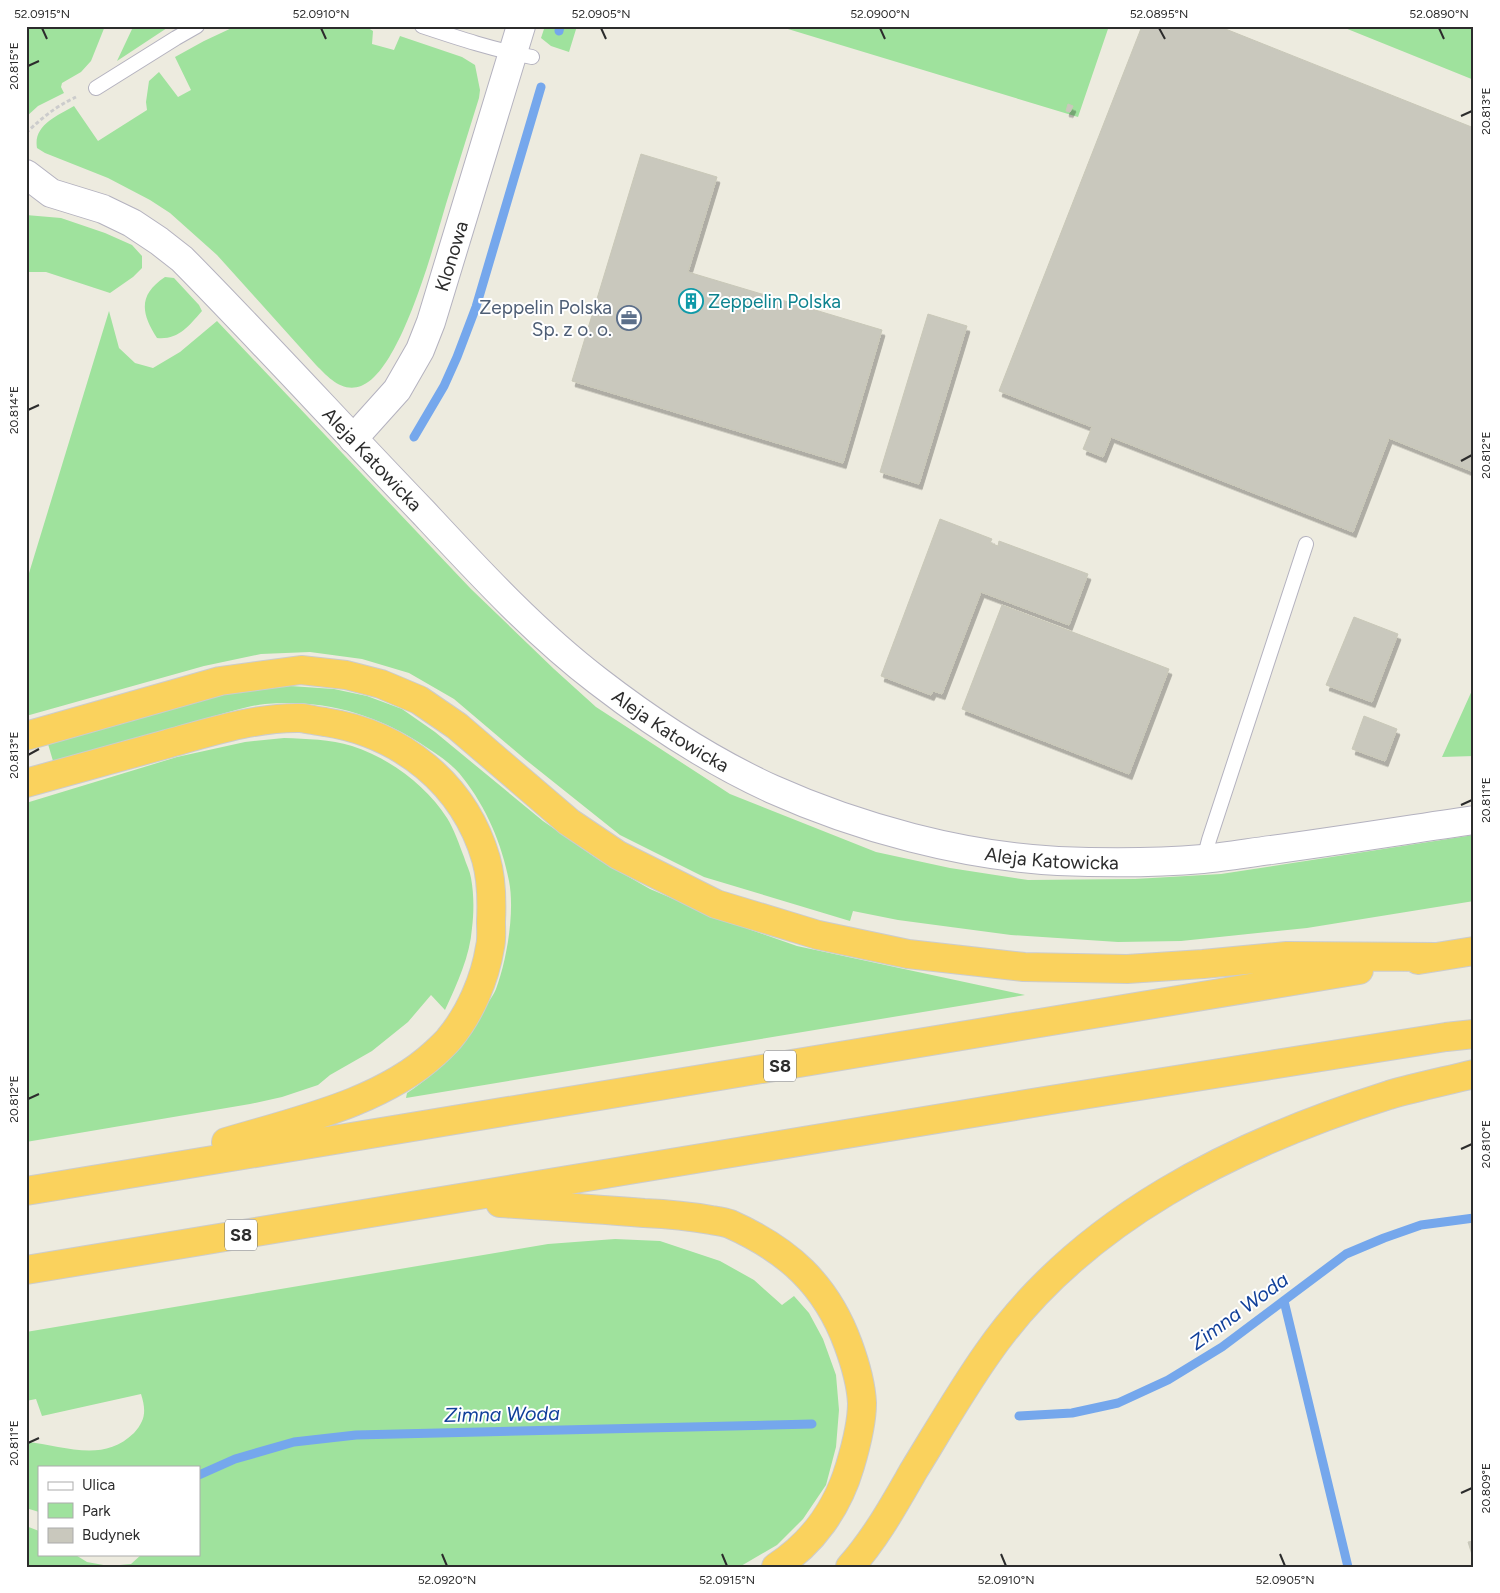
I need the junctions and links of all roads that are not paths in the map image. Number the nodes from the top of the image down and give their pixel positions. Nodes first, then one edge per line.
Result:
1 (197, 26) edge
2 (422, 26) edge
3 (521, 26) edge
4 (522, 55) junction
5 (96, 88) road end
6 (26, 174) edge
7 (38, 196) edge
8 (353, 439) junction
9 (1306, 544) dead end
10 (26, 736) edge
11 (26, 783) edge
12 (1474, 820) edge
13 (1204, 858) junction
14 (1474, 951) edge
15 (1436, 957) junction
16 (1474, 1034) edge
17 (1474, 1074) edge
18 (124, 1174) junction
19 (26, 1191) edge
20 (457, 1200) junction
21 (26, 1270) edge
22 (776, 1567) edge
23 (850, 1567) edge

1 - 5 lane
2 - 4 lane
3 - 4 street, Klonowa
4 - 8 street, Klonowa
6 - 7 street, Aleja Katowicka
7 - 8 street, Aleja Katowicka
8 - 13 street, Aleja Katowicka
9 - 13 lane
10 - 15 highway
11 - 18 highway
12 - 13 street, Aleja Katowicka
14 - 15 highway, S8
15 - 18 highway, S8
16 - 20 highway, S8
17 - 23 highway
18 - 19 highway, S8
20 - 21 highway, S8
20 - 22 highway

